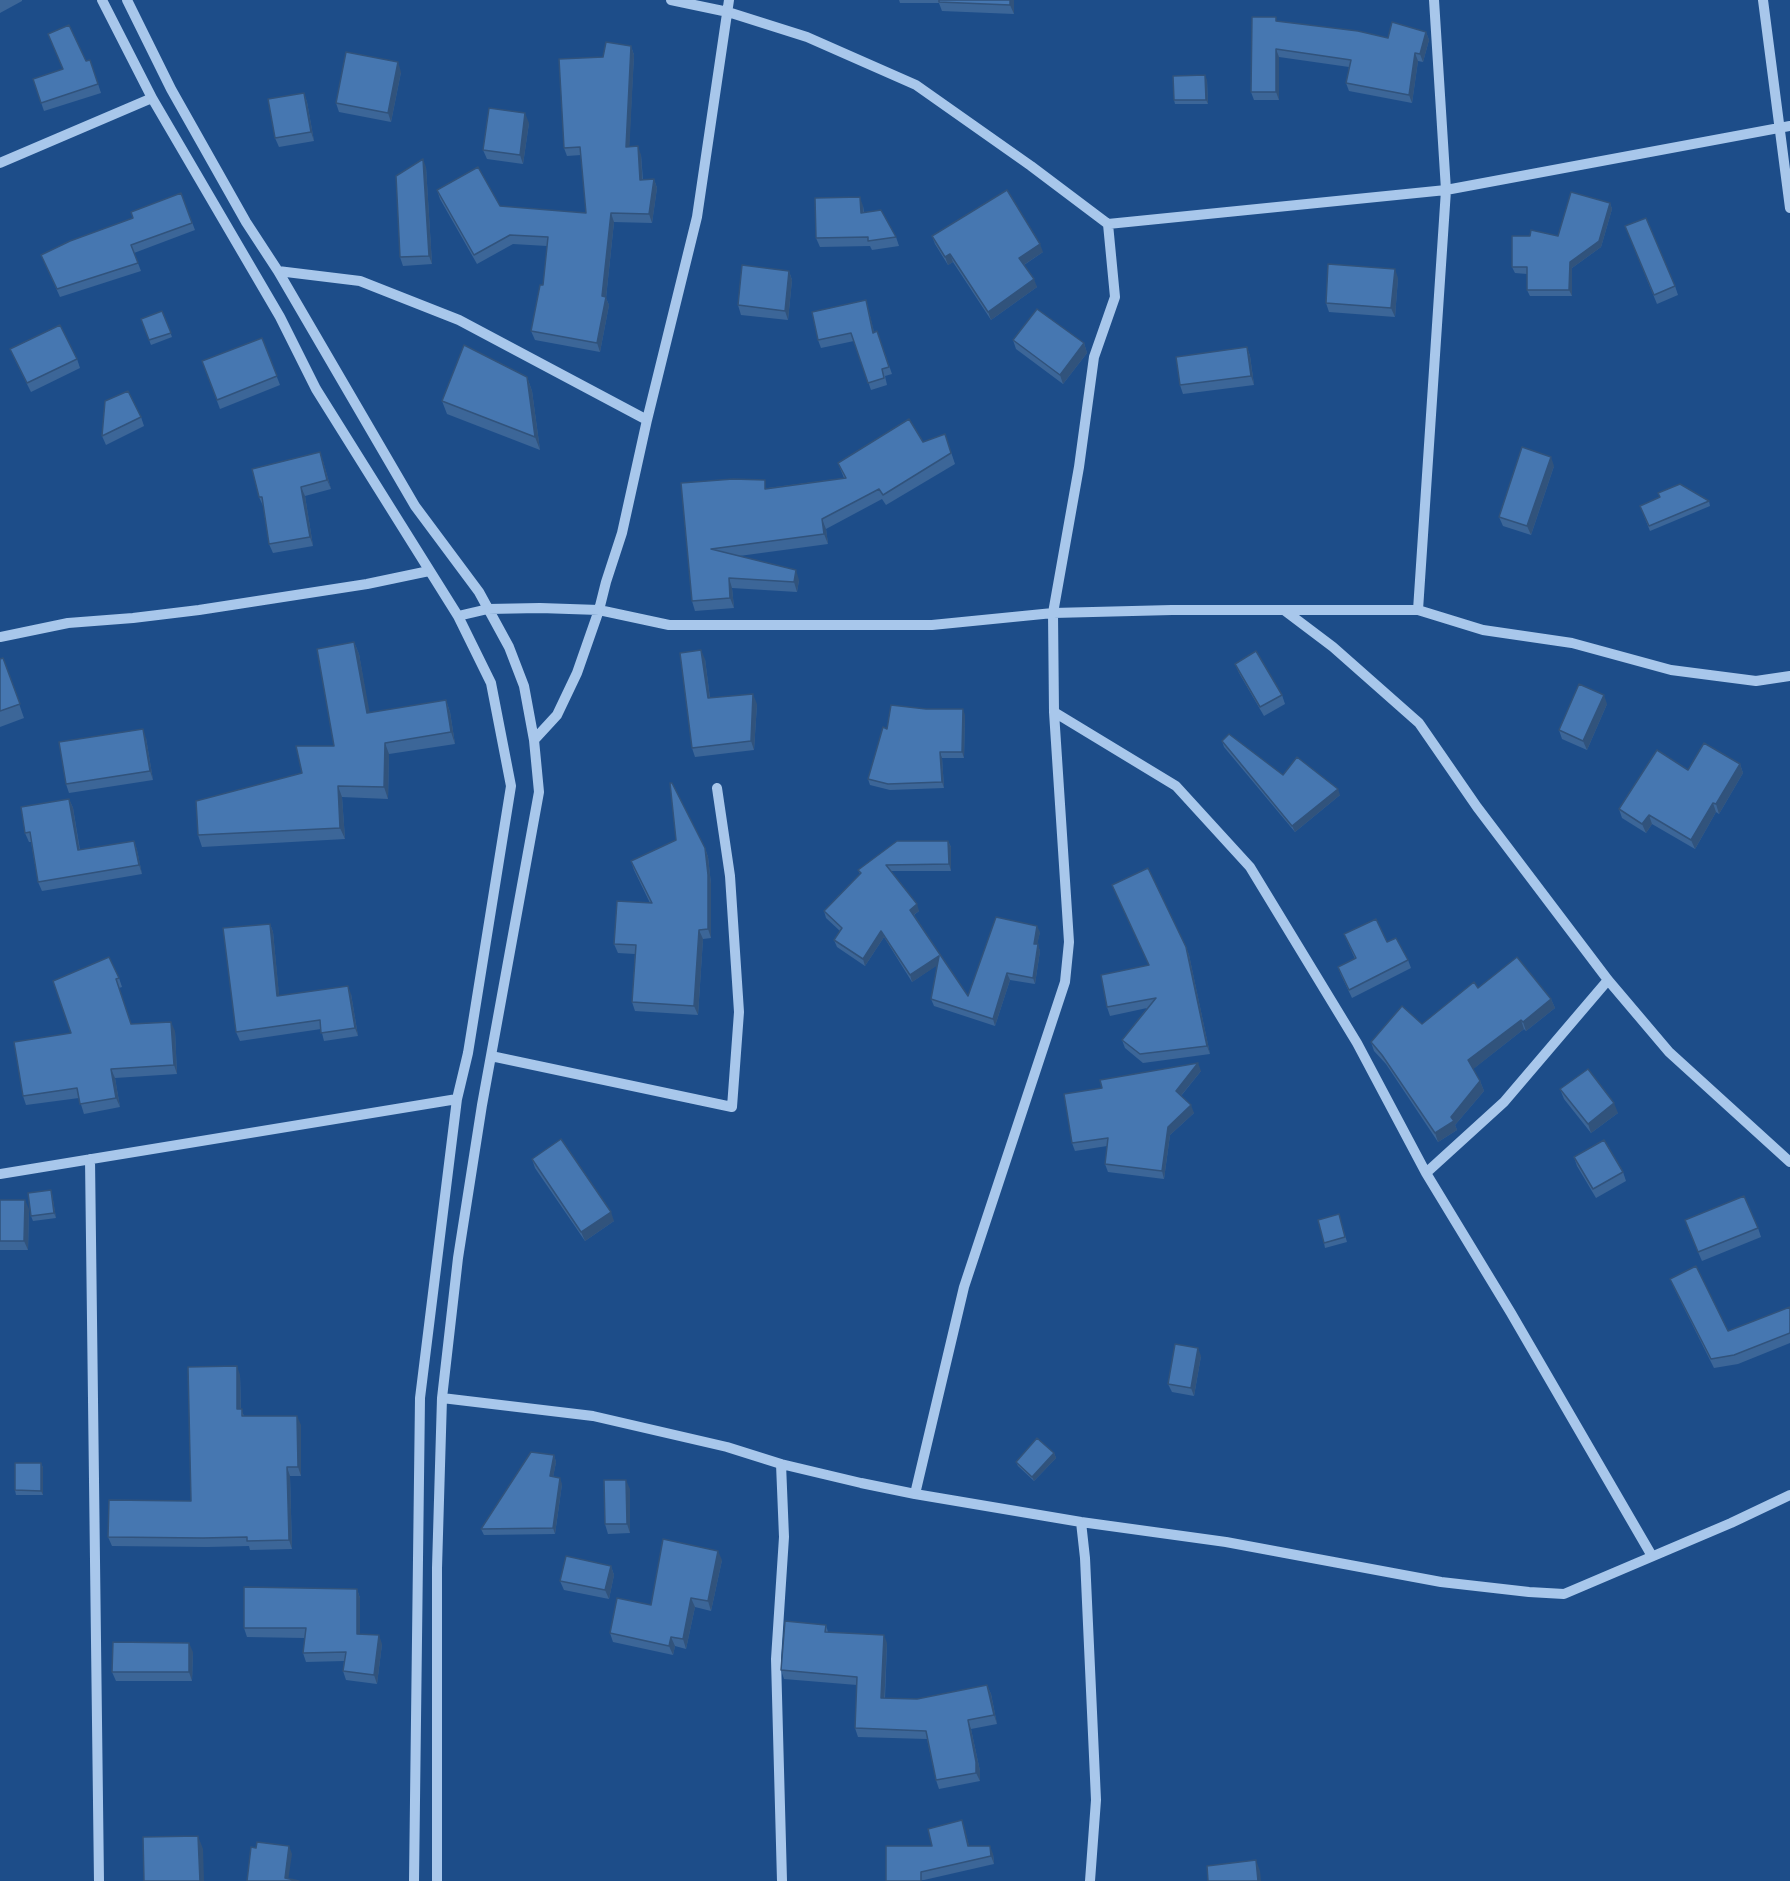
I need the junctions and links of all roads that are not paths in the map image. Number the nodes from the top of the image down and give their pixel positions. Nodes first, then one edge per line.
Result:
1 (102, 0) edge
2 (127, 0) edge
3 (671, 0) edge
4 (1434, 0) edge
5 (1763, 0) edge
6 (728, 6) edge
7 (152, 98) junction
8 (1786, 128) edge
9 (0, 163) edge
10 (1446, 190) junction
11 (1790, 208) edge
12 (1108, 224) junction
13 (278, 271) junction
14 (647, 420) junction
15 (429, 571) junction
16 (488, 609) junction
17 (599, 610) junction
18 (1284, 610) junction
19 (1418, 610) junction
20 (1053, 613) junction
21 (458, 616) junction
22 (0, 637) edge
23 (1790, 676) edge
24 (1054, 712) junction
25 (534, 740) junction
26 (717, 788) dead end
27 (1608, 980) junction
28 (491, 1056) junction
29 (457, 1100) junction
30 (90, 1159) junction
31 (1790, 1162) edge
32 (1426, 1173) junction
33 (0, 1174) edge
34 (442, 1398) junction
35 (781, 1464) junction
36 (915, 1494) junction
37 (1790, 1495) edge
38 (1081, 1522) junction
39 (1652, 1556) junction
40 (99, 1881) edge
41 (414, 1881) edge
42 (437, 1881) edge
43 (782, 1881) edge
44 (1090, 1881) edge

1 - 7 street
2 - 13 street
3 - 6 street
4 - 10 street
5 - 8 street
6 - 12 street
6 - 14 street
7 - 9 street
7 - 15 street
8 - 10 street
8 - 11 street
10 - 12 street
10 - 19 street
12 - 20 street
13 - 14 street
13 - 16 street
14 - 17 street
15 - 21 street
15 - 22 street
16 - 17 street
16 - 21 street
16 - 25 street
17 - 20 street
17 - 25 street
18 - 19 street
18 - 20 street
18 - 27 street
19 - 23 street
20 - 24 street
21 - 29 street
24 - 32 street
24 - 36 street
25 - 28 street
26 - 28 street
27 - 31 street
27 - 32 street
28 - 34 street
29 - 30 street
29 - 41 street
30 - 33 street
30 - 40 street
32 - 39 street
34 - 35 street
34 - 42 street
35 - 36 street
35 - 43 street
36 - 38 street
37 - 39 street
38 - 39 street
38 - 44 street

